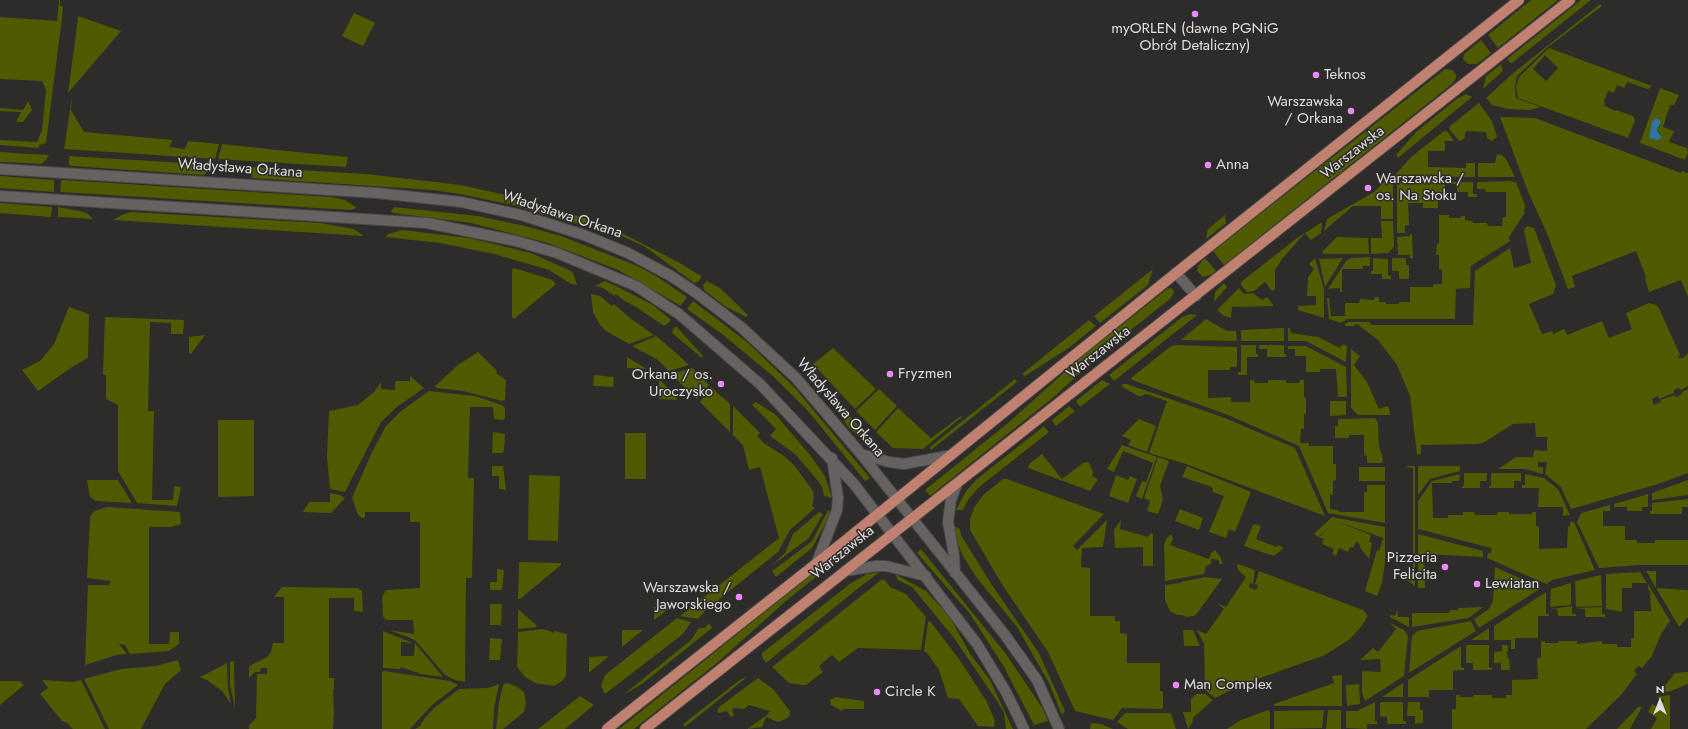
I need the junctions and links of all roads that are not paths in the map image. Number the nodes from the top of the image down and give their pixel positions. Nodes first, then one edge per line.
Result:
1 (1519, 0) edge
2 (1570, 0) edge
3 (0, 169) edge
4 (0, 196) edge
5 (1176, 272) junction
6 (1196, 296) junction
7 (861, 454) junction
8 (947, 456) junction
9 (832, 458) junction
10 (957, 484) junction
11 (896, 499) junction
12 (878, 513) junction
13 (911, 519) junction
14 (892, 534) junction
15 (818, 562) junction
16 (845, 571) junction
17 (954, 573) junction
18 (926, 576) junction
19 (607, 729) edge
20 (645, 729) edge
21 (1024, 729) edge
22 (1059, 729) edge

1 - 5 main road, Warszawska
2 - 6 main road, Warszawska
3 - 7 street, Władysława Orkana
4 - 9 street
5 - 6 street
5 - 8 main road, Warszawska
6 - 10 main road, Warszawska
7 - 8 street
7 - 11 street, Władysława Orkana
8 - 11 main road, Warszawska
9 - 12 street
9 - 15 street
10 - 13 main road, Warszawska
10 - 17 street
11 - 12 main road, Warszawska
11 - 13 street, Władysława Orkana
12 - 14 street
12 - 15 main road, Warszawska
13 - 14 main road, Warszawska
13 - 17 street, Władysława Orkana
14 - 16 main road, Warszawska
14 - 18 street
15 - 19 main road, Warszawska
16 - 18 street
16 - 20 main road, Warszawska
17 - 22 street, Władysława Orkana
18 - 21 street

